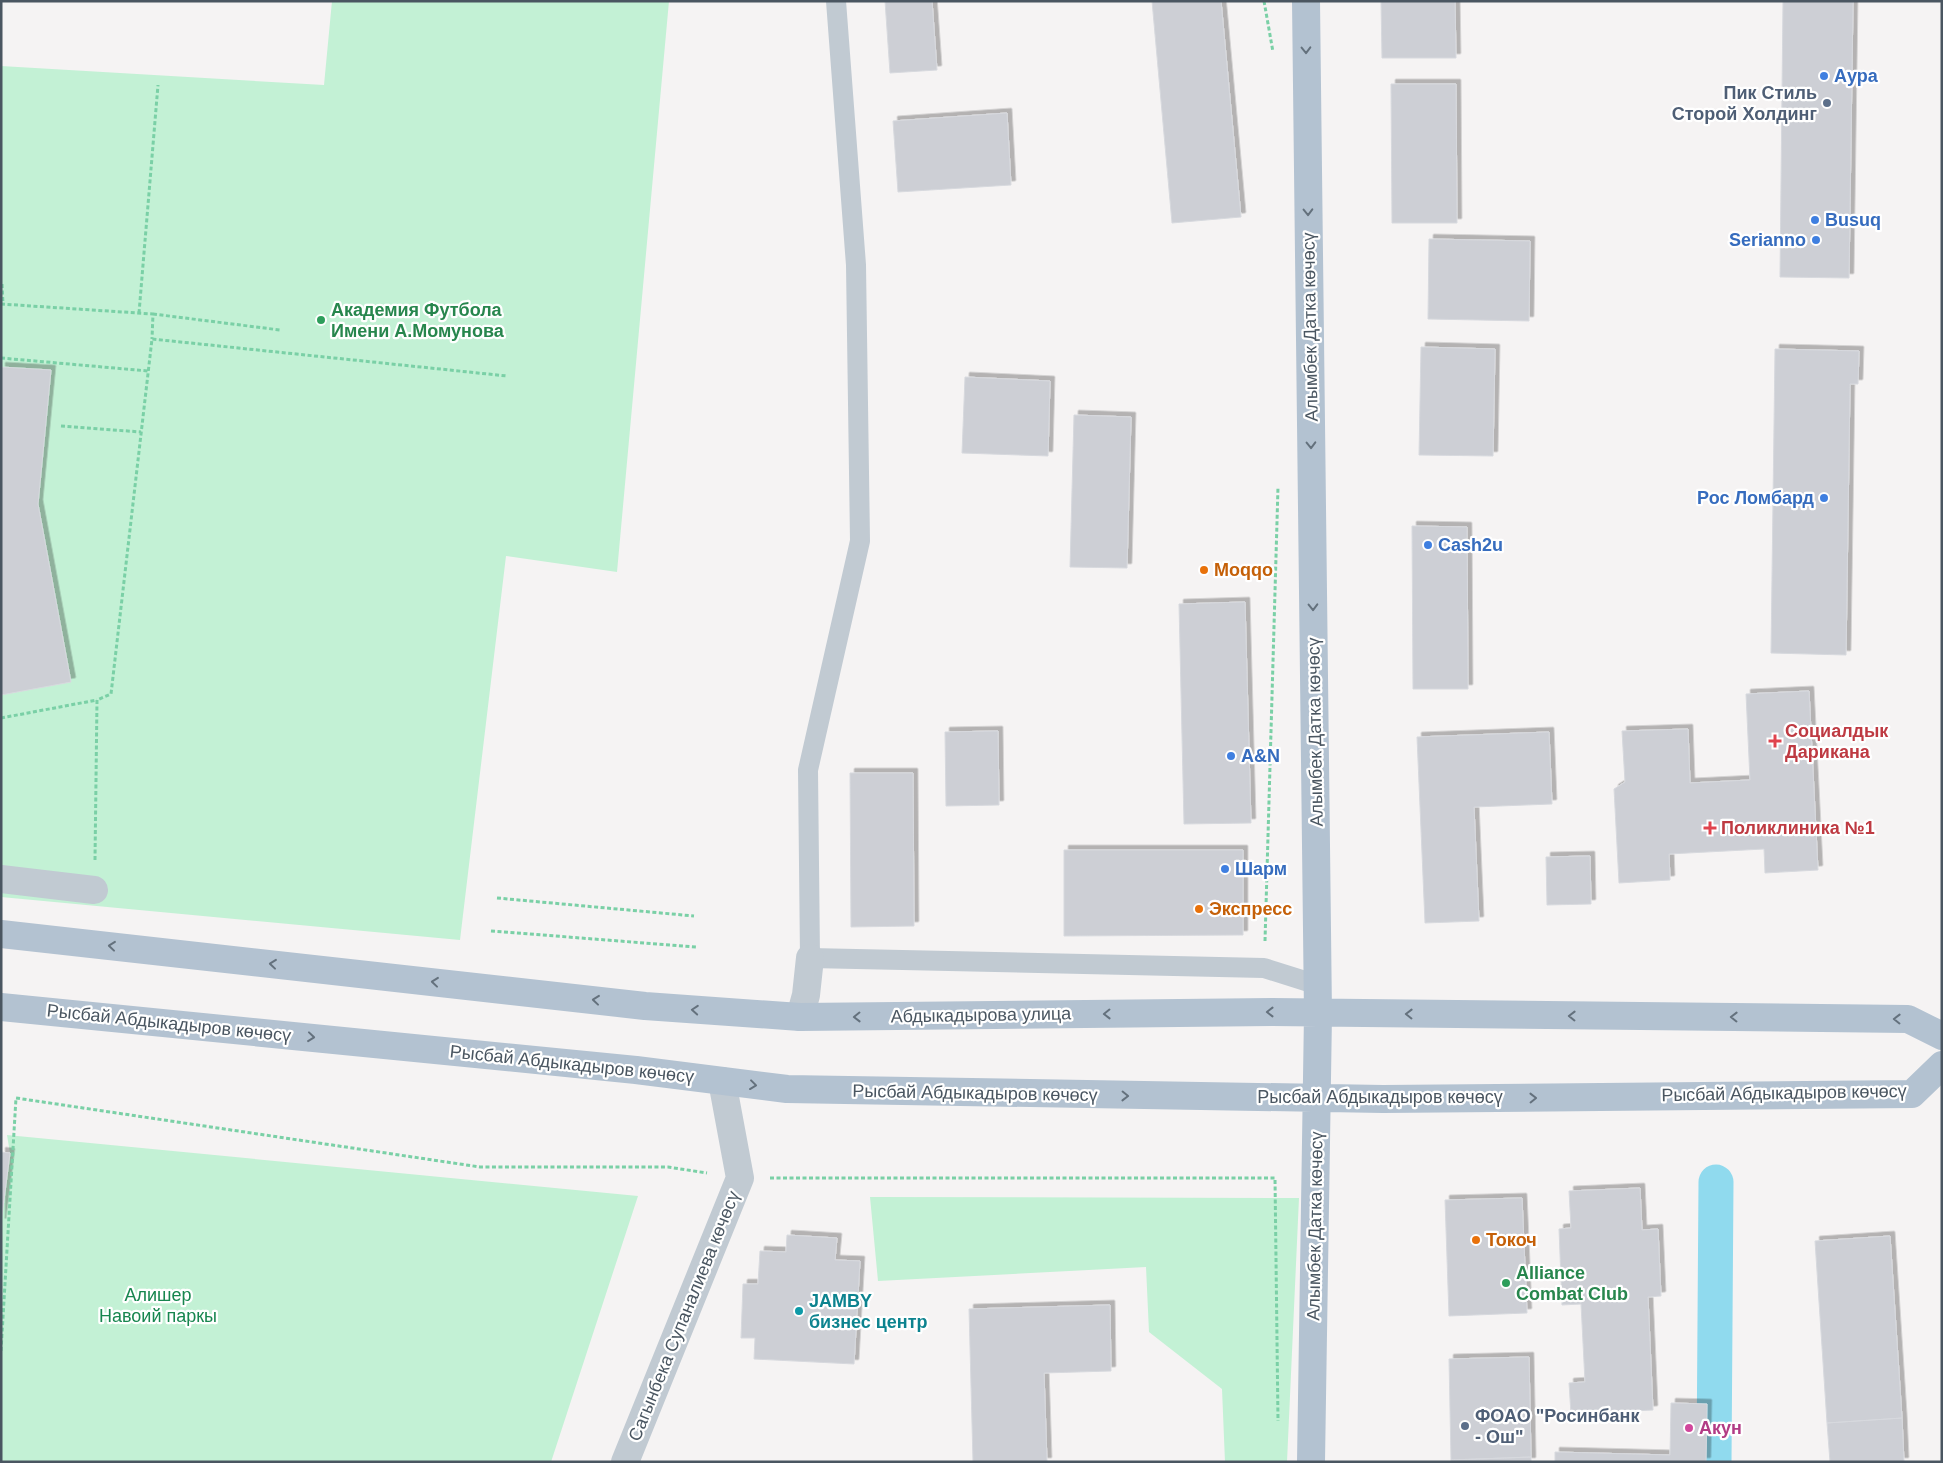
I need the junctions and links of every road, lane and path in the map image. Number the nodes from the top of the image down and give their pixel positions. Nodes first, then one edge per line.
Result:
1 (836, 1) edge
2 (1264, 1) edge
3 (1306, 1) edge
4 (1274, 58) dead end
5 (158, 85) dead end
6 (2, 284) edge
7 (2, 304) edge
8 (139, 314) junction
9 (153, 314) junction
10 (280, 330) dead end
11 (152, 339) junction
12 (1, 358) edge
13 (148, 371) junction
14 (508, 376) dead end
15 (61, 426) dead end
16 (141, 432) junction
17 (1278, 478) dead end
18 (97, 700) junction
19 (1, 718) edge
20 (1, 879) edge
21 (94, 890) joint
22 (497, 898) dead end
23 (694, 916) dead end
24 (491, 931) dead end
25 (1, 934) edge
26 (696, 947) dead end
27 (810, 958) junction
28 (1264, 968) junction
29 (1318, 984) junction
30 (1, 1007) edge
31 (1318, 1014) junction
32 (800, 1017) junction
33 (1942, 1036) edge
34 (1942, 1065) edge
35 (722, 1081) junction
36 (1316, 1098) junction
37 (740, 1178) junction
38 (1, 1351) edge
39 (1278, 1425) dead end
40 (625, 1462) edge
41 (1311, 1462) edge

1 - 27 lane
2 - 4 path
3 -> 29 main road, Алымбек Датка көчөсү
5 - 8 path
6 - 7 path
7 - 8 path
8 - 9 path
9 - 10 path
9 - 11 path
11 - 13 path
11 - 14 path
12 - 13 path
13 - 16 path
15 - 16 path
16 - 18 path
17 - 28 path
18 - 19 path
18 - 21 path
20 - 21 street
22 - 23 path
24 - 26 path
32 -> 25 main road, Абдыкадырова улица
27 - 28 lane
27 - 32 street
28 - 29 lane
29 - 31 main road, Алымбек Датка көчөсү
30 -> 35 main road, Рысбай Абдыкадыров көчөсү
31 -> 32 main road, Абдыкадырова улица
33 -> 31 main road
31 - 36 main road, Алымбек Датка көчөсү
36 -> 34 main road, Рысбай Абдыкадыров көчөсү
35 -> 36 main road, Рысбай Абдыкадыров көчөсү
35 - 37 street, Сагынбека Супаналиева көчөсү
36 - 41 main road, Алымбек Датка көчөсү
37 - 38 path
37 - 39 path
37 - 40 street, Сагынбека Супаналиева көчөсү

